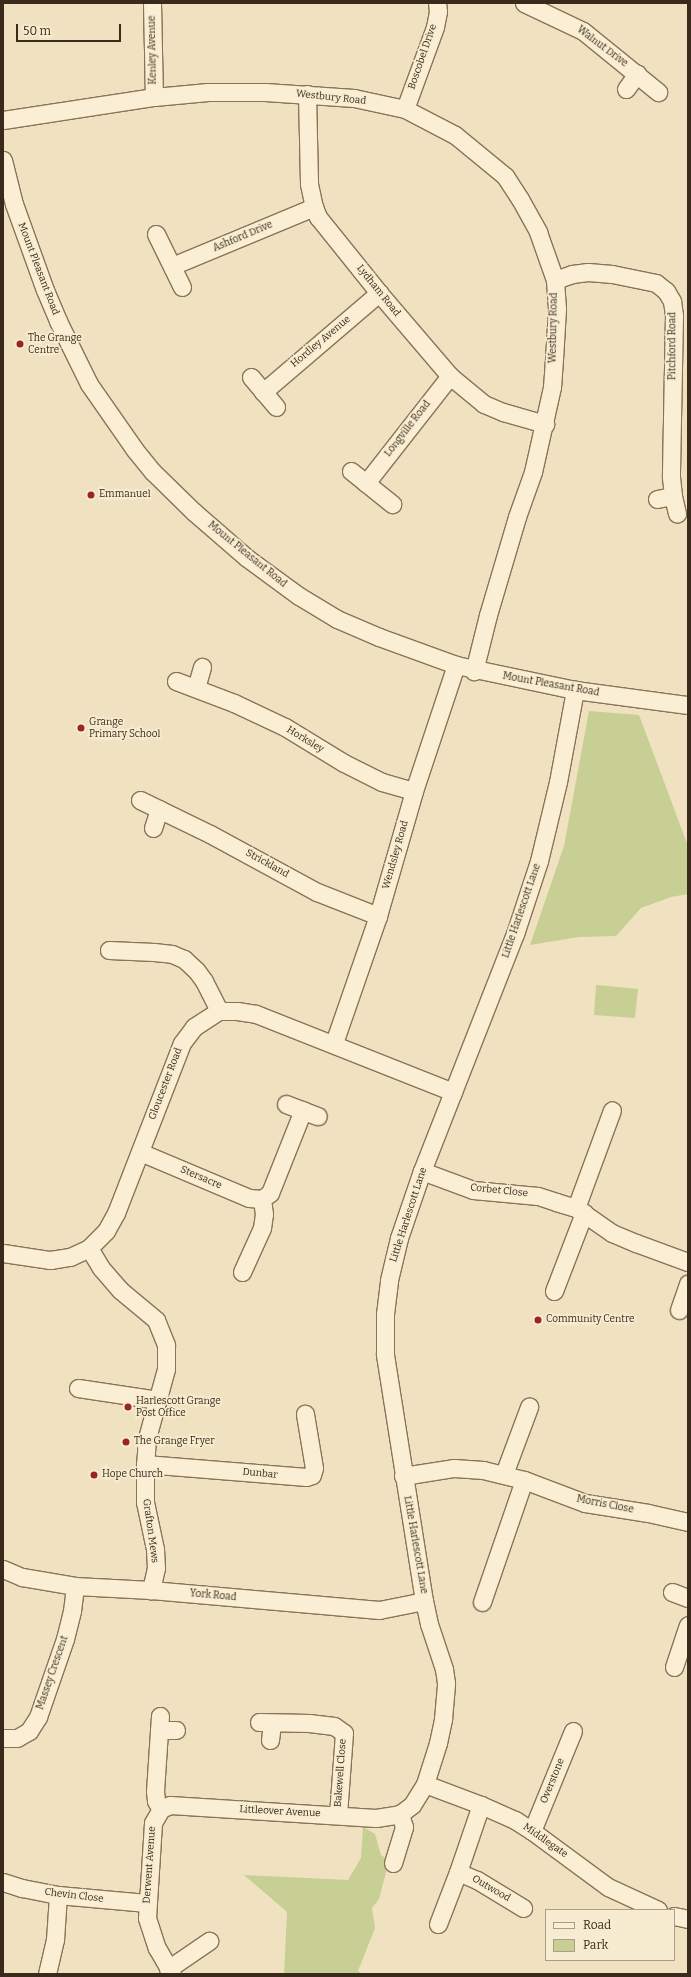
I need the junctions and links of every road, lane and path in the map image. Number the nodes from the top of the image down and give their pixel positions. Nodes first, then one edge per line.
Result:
1 (152, 3) edge
2 (437, 3) edge
3 (524, 3) edge
4 (636, 74) junction
5 (626, 89) dead end
6 (658, 92) dead end
7 (307, 94) junction
8 (154, 97) junction
9 (405, 109) junction
10 (3, 120) edge
11 (3, 160) edge
12 (314, 207) junction
13 (156, 234) dead end
14 (172, 266) junction
15 (555, 280) junction
16 (182, 287) dead end
17 (379, 293) junction
18 (450, 376) junction
19 (251, 377) dead end
20 (263, 392) junction
21 (276, 407) dead end
22 (545, 424) junction
23 (351, 471) dead end
24 (366, 482) junction
25 (392, 504) dead end
26 (677, 514) dead end
27 (456, 666) junction
28 (202, 667) dead end
29 (474, 671) junction
30 (176, 680) dead end
31 (196, 688) junction
32 (575, 690) junction
33 (688, 705) edge
34 (414, 791) junction
35 (140, 800) dead end
36 (159, 809) junction
37 (153, 828) dead end
38 (378, 916) junction
39 (109, 950) dead end
40 (219, 1011) junction
41 (334, 1043) junction
42 (453, 1092) junction
43 (286, 1104) dead end
44 (612, 1110) dead end
45 (140, 1152) junction
46 (422, 1171) junction
47 (262, 1200) junction
48 (580, 1211) junction
49 (89, 1248) junction
50 (3, 1253) edge
51 (688, 1262) edge
52 (242, 1272) dead end
53 (688, 1284) edge
54 (554, 1291) dead end
55 (679, 1310) dead end
56 (78, 1388) dead end
57 (158, 1400) junction
58 (530, 1407) dead end
59 (305, 1414) dead end
60 (145, 1464) junction
61 (504, 1474) junction
62 (403, 1476) junction
63 (524, 1480) junction
64 (688, 1522) edge
65 (3, 1569) edge
66 (75, 1586) junction
67 (151, 1590) junction
68 (672, 1592) dead end
69 (688, 1598) edge
70 (424, 1601) junction
71 (482, 1602) dead end
72 (688, 1626) edge
73 (674, 1667) dead end
74 (176, 1730) dead end
75 (573, 1731) dead end
76 (3, 1738) edge
77 (270, 1740) dead end
78 (425, 1784) junction
79 (481, 1805) junction
80 (161, 1809) junction
81 (400, 1814) junction
82 (338, 1815) junction
83 (532, 1831) junction
84 (393, 1863) dead end
85 (458, 1872) junction
86 (3, 1882) edge
87 (58, 1895) junction
88 (147, 1903) junction
89 (523, 1908) dead end
90 (656, 1909) edge
91 (675, 1916) edge
92 (688, 1919) edge
93 (438, 1924) dead end
94 (209, 1942) dead end
95 (170, 1972) edge
96 (47, 1974) edge

1 - 8 street, Kenley Avenue
2 - 9 street, Boscobel Drive
3 - 4 street, Walnut Drive
4 - 5 street, Walnut Drive
4 - 6 street, Walnut Drive
7 - 8 street, Westbury Road
7 - 9 street, Westbury Road
7 - 12 street, Lydham Road
8 - 10 street, Westbury Road
9 - 15 street, Westbury Road
11 - 27 street, Mount Pleasant Road
12 - 14 street, Ashford Drive
12 - 17 street, Lydham Road
13 - 14 street
14 - 16 street
15 - 22 street, Westbury Road
15 - 26 street, Pitchford Road
17 - 18 street, Lydham Road
17 - 20 street, Hordley Avenue
18 - 22 street, Lydham Road
18 - 24 street, Longville Road
19 - 20 street
20 - 21 street
22 - 29 street, Westbury Road
23 - 24 street
24 - 25 street
27 - 29 street, Mount Pleasant Road
27 - 34 street, Wendsley Road
28 - 31 street
29 - 32 street, Mount Pleasant Road
30 - 31 street, Horksley
31 - 34 street, Horksley
32 - 33 street, Mount Pleasant Road
32 - 42 street, Little Harlescott Lane
34 - 38 street, Wendsley Road
35 - 36 street, Strickland
36 - 37 street
36 - 38 street, Strickland
38 - 41 street, Wendsley Road
39 - 40 street
40 - 41 street
40 - 45 street, Gloucester Road
41 - 42 street
42 - 46 street, Little Harlescott Lane
43 - 47 street
44 - 48 street
45 - 47 street, Stersacre
45 - 49 street, Gloucester Road
46 - 48 street, Corbet Close
46 - 62 street, Little Harlescott Lane
47 - 52 street
48 - 51 street, Corbet Close
48 - 54 street
49 - 50 street, Gloucester Road
49 - 57 street, Grafton Mews
53 - 55 street
56 - 57 street
57 - 60 street, Grafton Mews
58 - 61 street
59 - 60 street, Dunbar
60 - 67 street, Grafton Mews
61 - 62 street, Morris Close
61 - 63 street, Morris Close
62 - 70 street, Little Harlescott Lane
63 - 64 street, Morris Close
63 - 71 street
65 - 66 street, York Road
66 - 67 street, York Road
66 - 76 street, Massey Crescent
67 - 70 street, York Road
68 - 69 street
70 - 78 street, Little Harlescott Lane
72 - 73 street
74 - 80 street
75 - 83 street, Overstone
77 - 82 street, Bakewell Close
78 - 79 street, Middlegate
78 - 81 street, Little Harlescott Lane
79 - 83 street, Middlegate
79 - 85 street, Outwood
80 - 82 street, Littleover Avenue
80 - 88 street, Derwent Avenue
81 - 82 street, Littleover Avenue
81 - 84 street
83 - 90 street, Middlegate
85 - 89 street, Outwood
85 - 93 street, Outwood
86 - 87 street, Chevin Close
87 - 88 street, Chevin Close
87 - 96 street
88 - 95 street, Derwent Avenue
91 - 92 street
94 - 95 street

